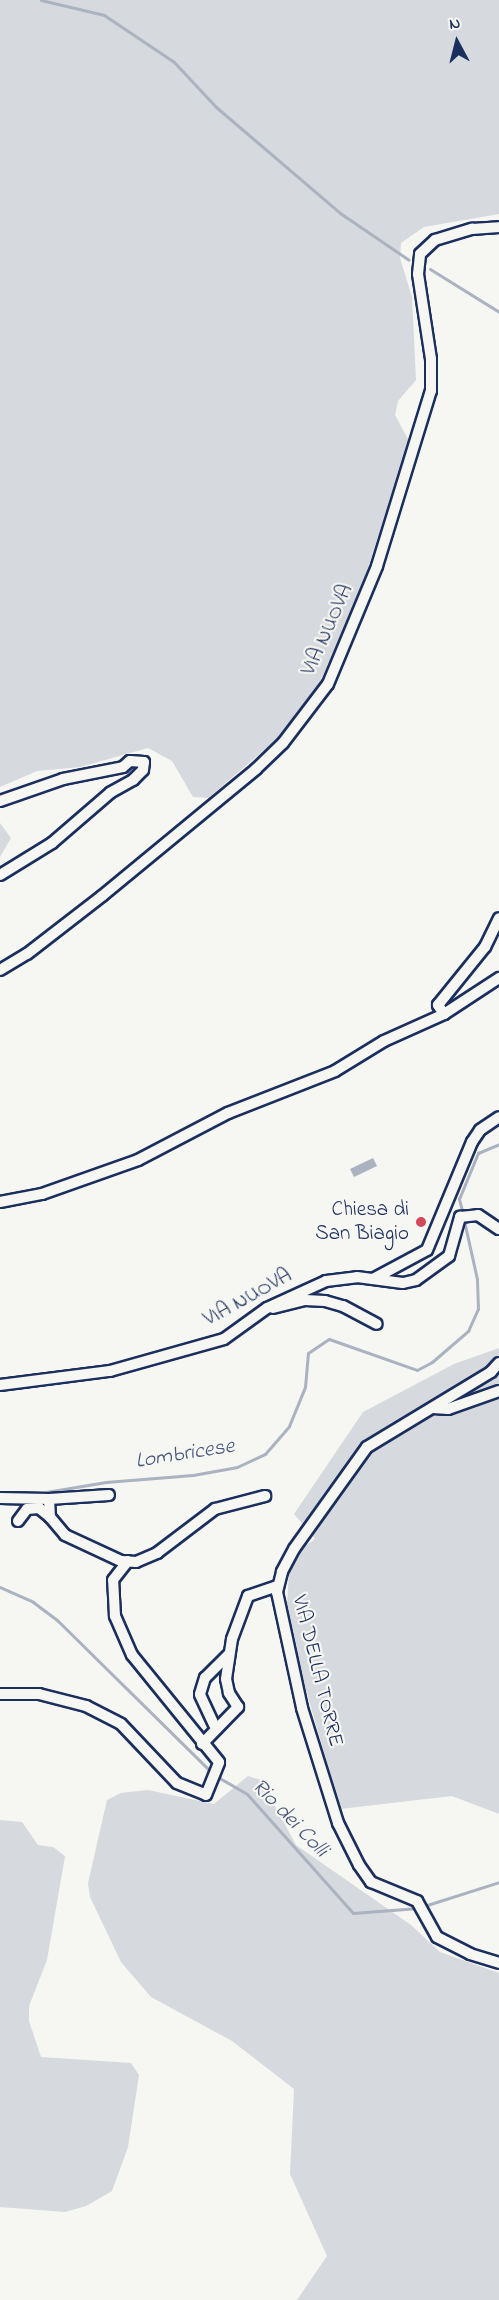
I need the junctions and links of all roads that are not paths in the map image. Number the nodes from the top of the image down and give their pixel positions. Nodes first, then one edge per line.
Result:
1 (499, 227) edge
2 (0, 801) edge
3 (0, 875) edge
4 (499, 918) edge
5 (19, 960) junction
6 (0, 963) edge
7 (0, 970) edge
8 (499, 978) edge
9 (444, 1014) junction
10 (499, 1117) edge
11 (0, 1202) edge
12 (499, 1228) edge
13 (373, 1279) junction
14 (267, 1308) junction
15 (377, 1324) dead end
16 (499, 1364) edge
17 (0, 1385) edge
18 (499, 1391) edge
19 (433, 1408) junction
20 (109, 1495) dead end
21 (266, 1496) dead end
22 (0, 1498) edge
23 (49, 1500) junction
24 (51, 1517) junction
25 (18, 1521) dead end
26 (128, 1561) junction
27 (278, 1586) junction
28 (228, 1655) junction
29 (0, 1694) edge
30 (216, 1729) junction
31 (202, 1744) junction
32 (499, 1963) edge

1 - 5 street, VIA NUOVA
2 - 3 street
4 - 9 street
5 - 6 street
5 - 7 street, VIA NUOVA
8 - 9 street
9 - 11 street
10 - 13 street, VIA NUOVA
12 - 13 street
13 - 14 street, VIA NUOVA
14 - 15 street
14 - 17 street, VIA NUOVA
16 - 19 street, VIA DELLA TORRE
18 - 19 street
19 - 27 street, VIA DELLA TORRE
20 - 23 street
21 - 26 street
22 - 23 street
23 - 24 street
24 - 25 street
24 - 26 street
26 - 31 street
27 - 28 street
27 - 32 street, VIA DELLA TORRE
28 - 30 street
28 - 30 street
29 - 31 street
30 - 31 street

